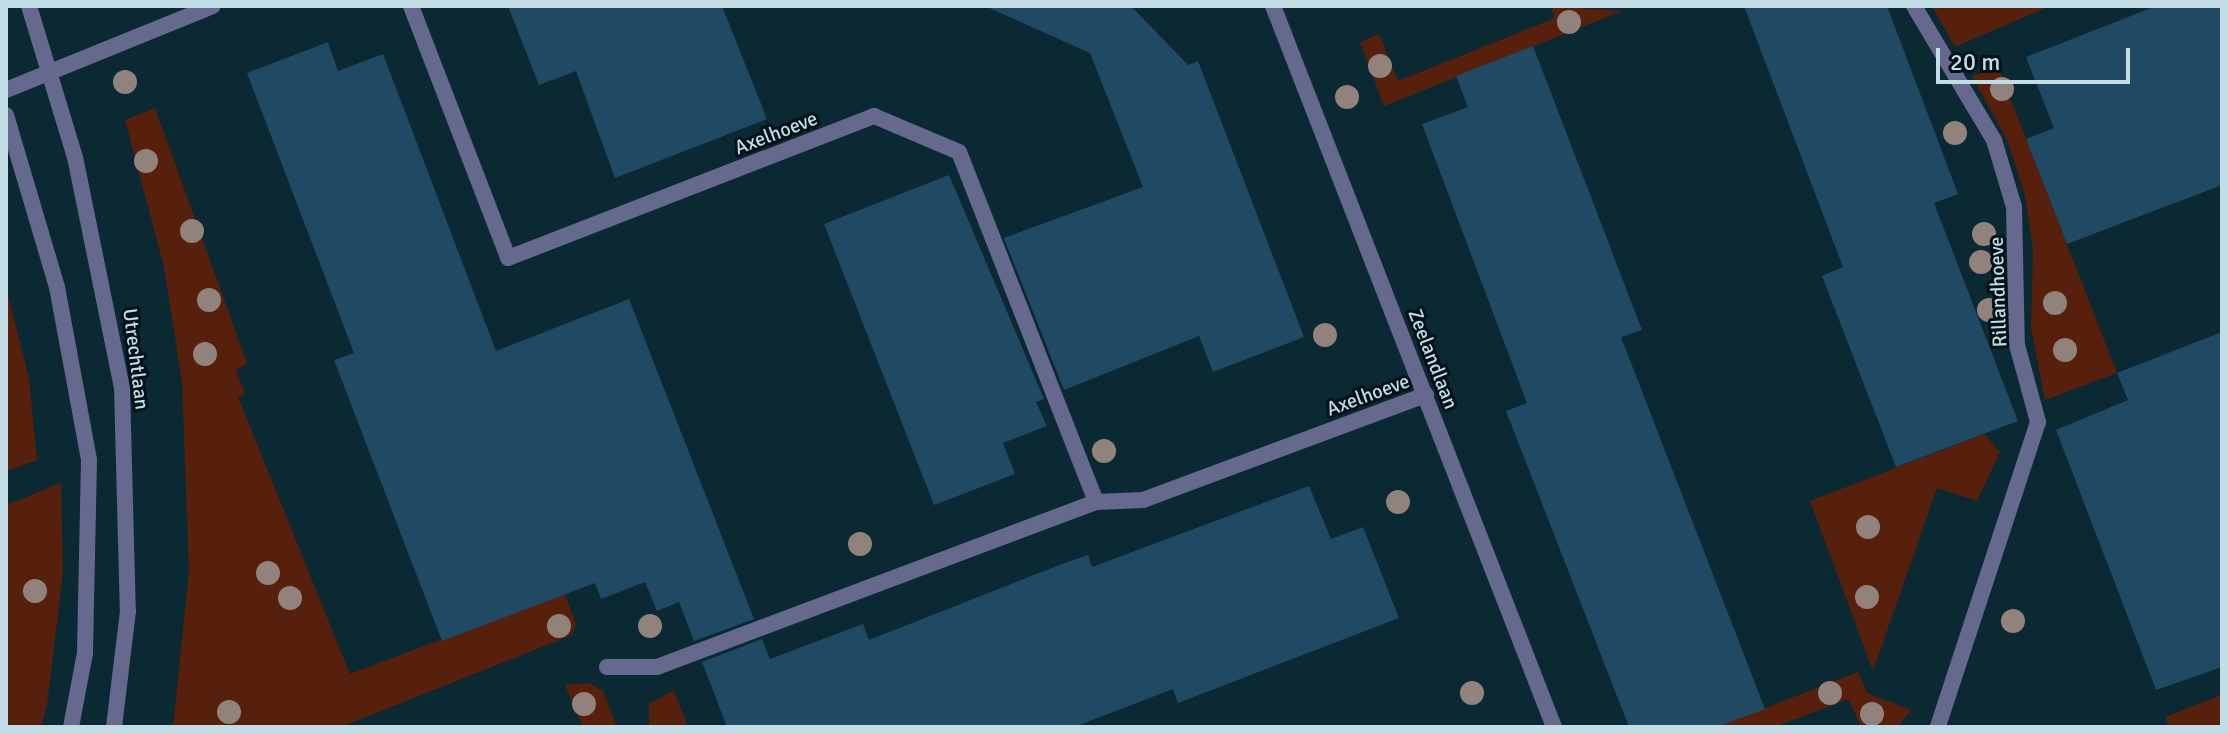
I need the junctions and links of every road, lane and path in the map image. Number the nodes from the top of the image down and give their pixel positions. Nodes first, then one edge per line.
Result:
1 (29, 6) edge
2 (213, 6) edge
3 (411, 6) edge
4 (1273, 6) edge
5 (1914, 6) edge
6 (50, 71) junction
7 (6, 90) edge
8 (6, 115) edge
9 (1426, 395) junction
10 (1096, 502) junction
11 (607, 667) dead end
12 (71, 727) edge
13 (114, 727) edge
14 (1554, 727) edge
15 (1938, 727) edge

1 - 6 street, Utrechtlaan
2 - 6 street
3 - 10 street, Axelhoeve
4 - 9 street, Zeelandlaan
5 - 15 street, Rillandhoeve
6 - 7 street
6 - 13 street, Utrechtlaan
8 - 12 street
9 - 10 street, Axelhoeve
9 - 14 street, Zeelandlaan
10 - 11 street, Axelhoeve

